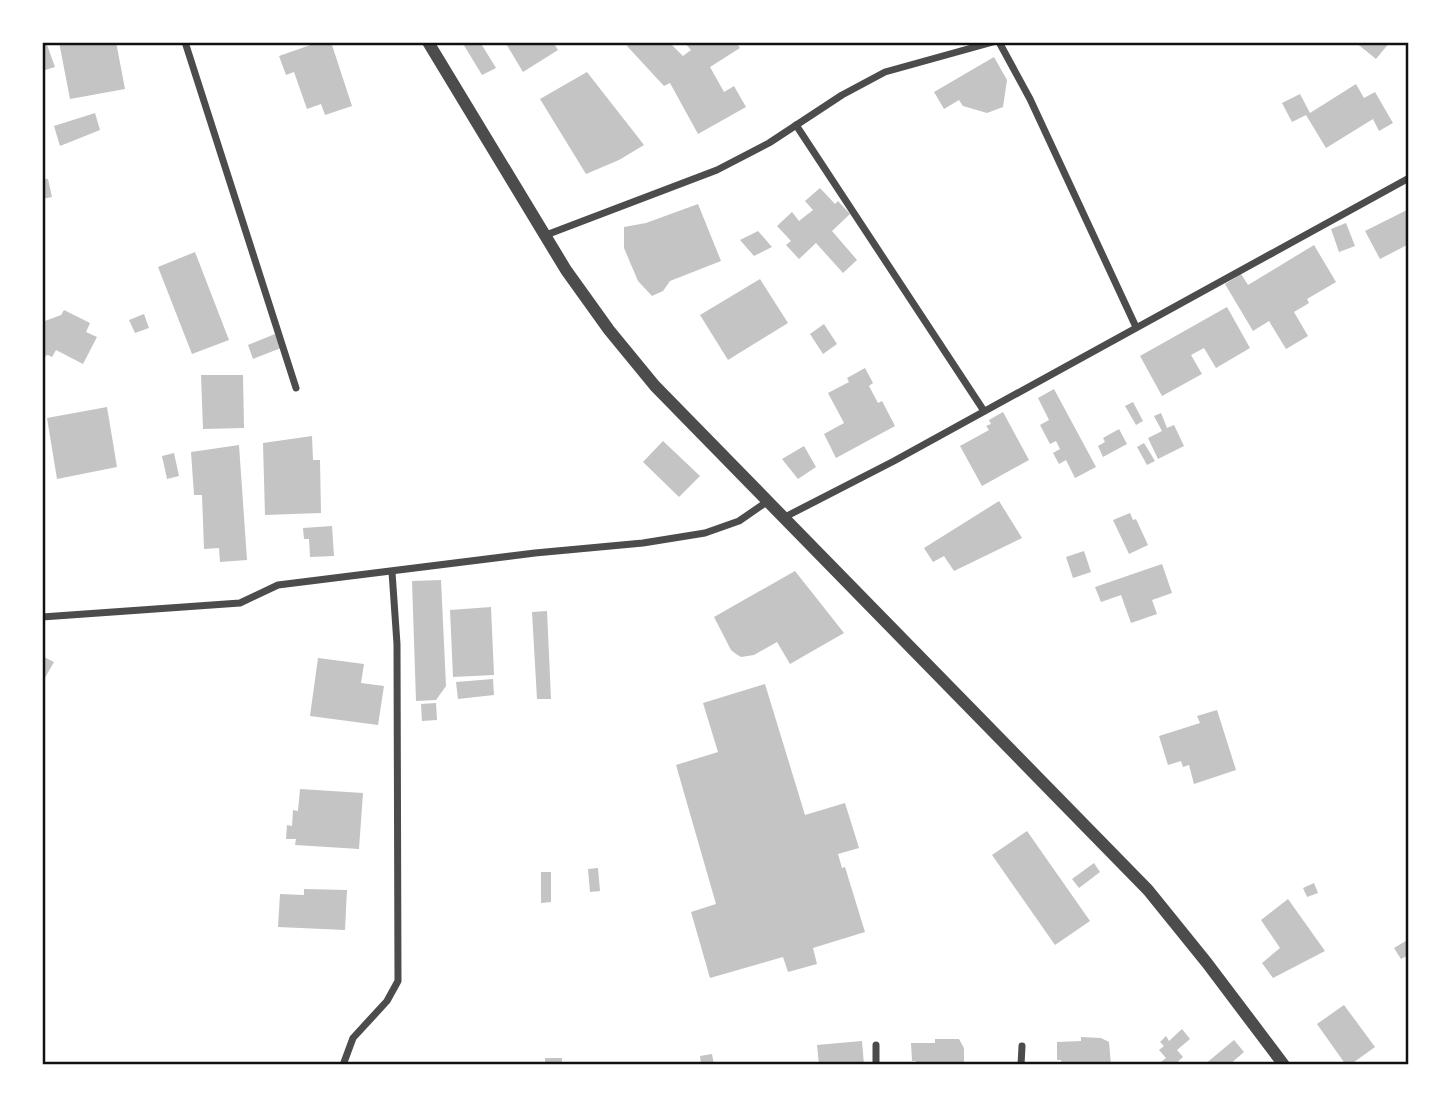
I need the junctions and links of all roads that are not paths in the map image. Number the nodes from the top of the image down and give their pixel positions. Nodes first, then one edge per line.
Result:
1 (186, 42) edge
2 (428, 42) edge
3 (996, 42) edge
4 (796, 125) junction
5 (1409, 178) edge
6 (545, 235) junction
7 (1136, 327) junction
8 (296, 388) dead end
9 (984, 411) junction
10 (768, 501) junction
11 (785, 517) junction
12 (392, 572) junction
13 (42, 617) edge
14 (876, 1045) dead end
15 (1022, 1046) dead end
16 (343, 1065) edge
17 (876, 1065) edge
18 (1021, 1065) edge
19 (1284, 1065) edge

1 - 8 street
2 - 6 street
3 - 4 street
3 - 7 street
4 - 6 street
4 - 9 street
5 - 7 street
6 - 10 street
7 - 9 street
9 - 11 street
10 - 11 street
10 - 12 street
11 - 19 street
12 - 13 street
12 - 16 street
14 - 17 street
15 - 18 street

